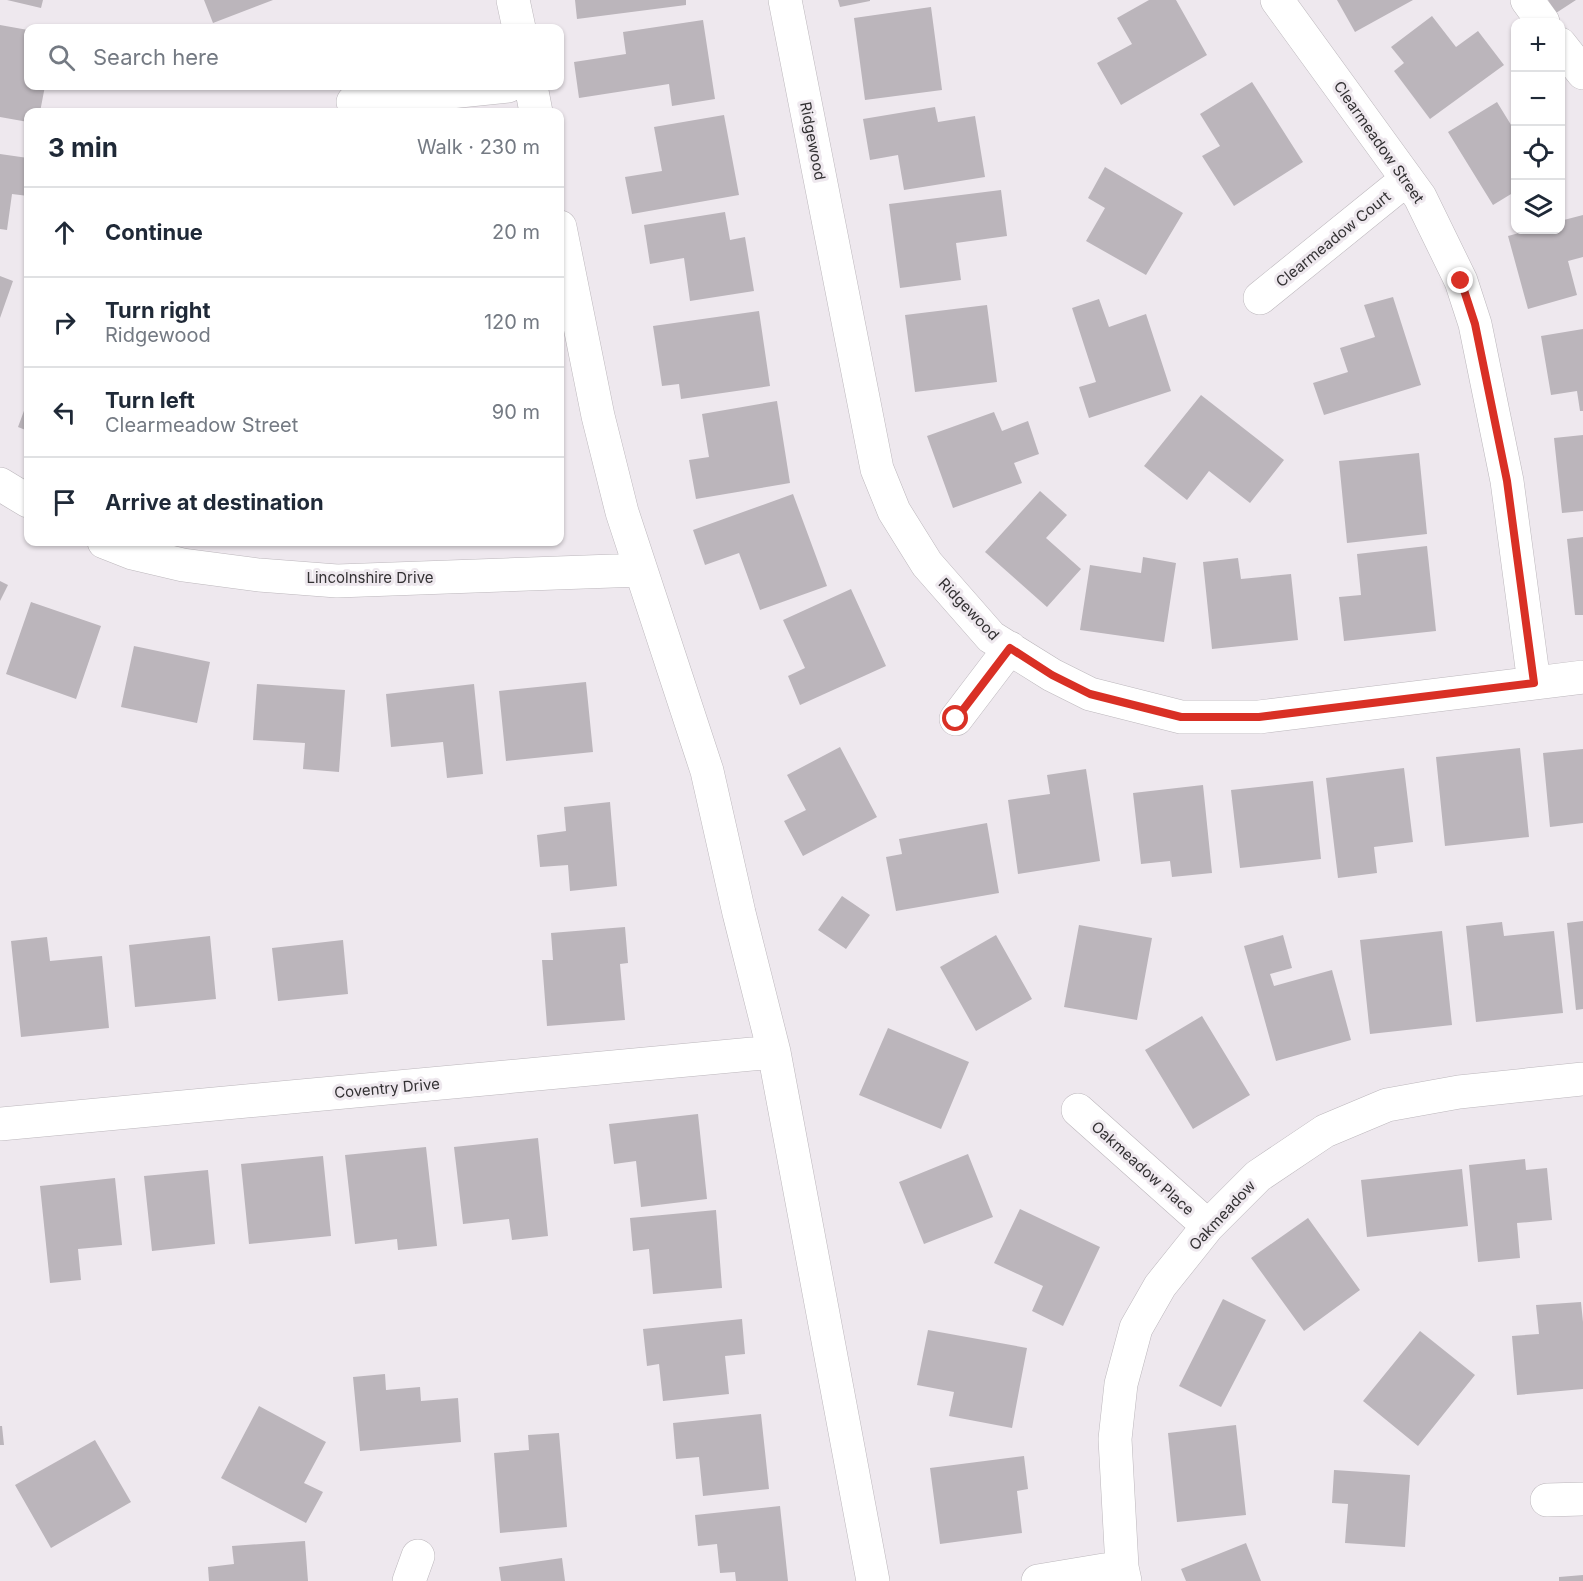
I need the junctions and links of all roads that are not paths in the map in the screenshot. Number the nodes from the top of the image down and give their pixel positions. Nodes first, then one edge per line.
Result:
1 (513, 0) edge
2 (785, 0) edge
3 (1277, 0) edge
4 (1527, 0) edge
5 (1541, 18) edge
6 (518, 24) edge
7 (1565, 50) edge
8 (1583, 73) edge
9 (469, 90) edge
10 (532, 90) edge
11 (353, 102) dead end
12 (535, 108) edge
13 (1407, 179) junction
14 (564, 247) edge
15 (1260, 298) dead end
16 (0, 484) edge
17 (24, 499) edge
18 (114, 546) edge
19 (640, 570) junction
20 (1010, 648) junction
21 (1583, 677) edge
22 (1534, 683) junction
23 (956, 719) dead end
24 (774, 1052) junction
25 (1583, 1079) edge
26 (1078, 1110) dead end
27 (0, 1124) edge
28 (1208, 1226) junction
29 (1583, 1498) edge
30 (1547, 1500) dead end
31 (1124, 1574) edge
32 (873, 1581) edge
33 (1038, 1581) edge

1 - 6 street
2 - 20 street, Ridgewood
3 - 13 street, Clearmeadow Street
4 - 5 street
7 - 8 street
9 - 11 street
10 - 12 street
13 - 15 street, Clearmeadow Court
13 - 22 street, Clearmeadow Street
14 - 19 street
16 - 17 street
18 - 19 street, Lincolnshire Drive
19 - 24 street
20 - 22 street, Ridgewood
20 - 23 street
21 - 22 street, Ridgewood
24 - 27 street, Coventry Drive
24 - 32 street
25 - 28 street, Oakmeadow
26 - 28 street, Oakmeadow Place
28 - 31 street, Oakmeadow
29 - 30 street
31 - 33 street

